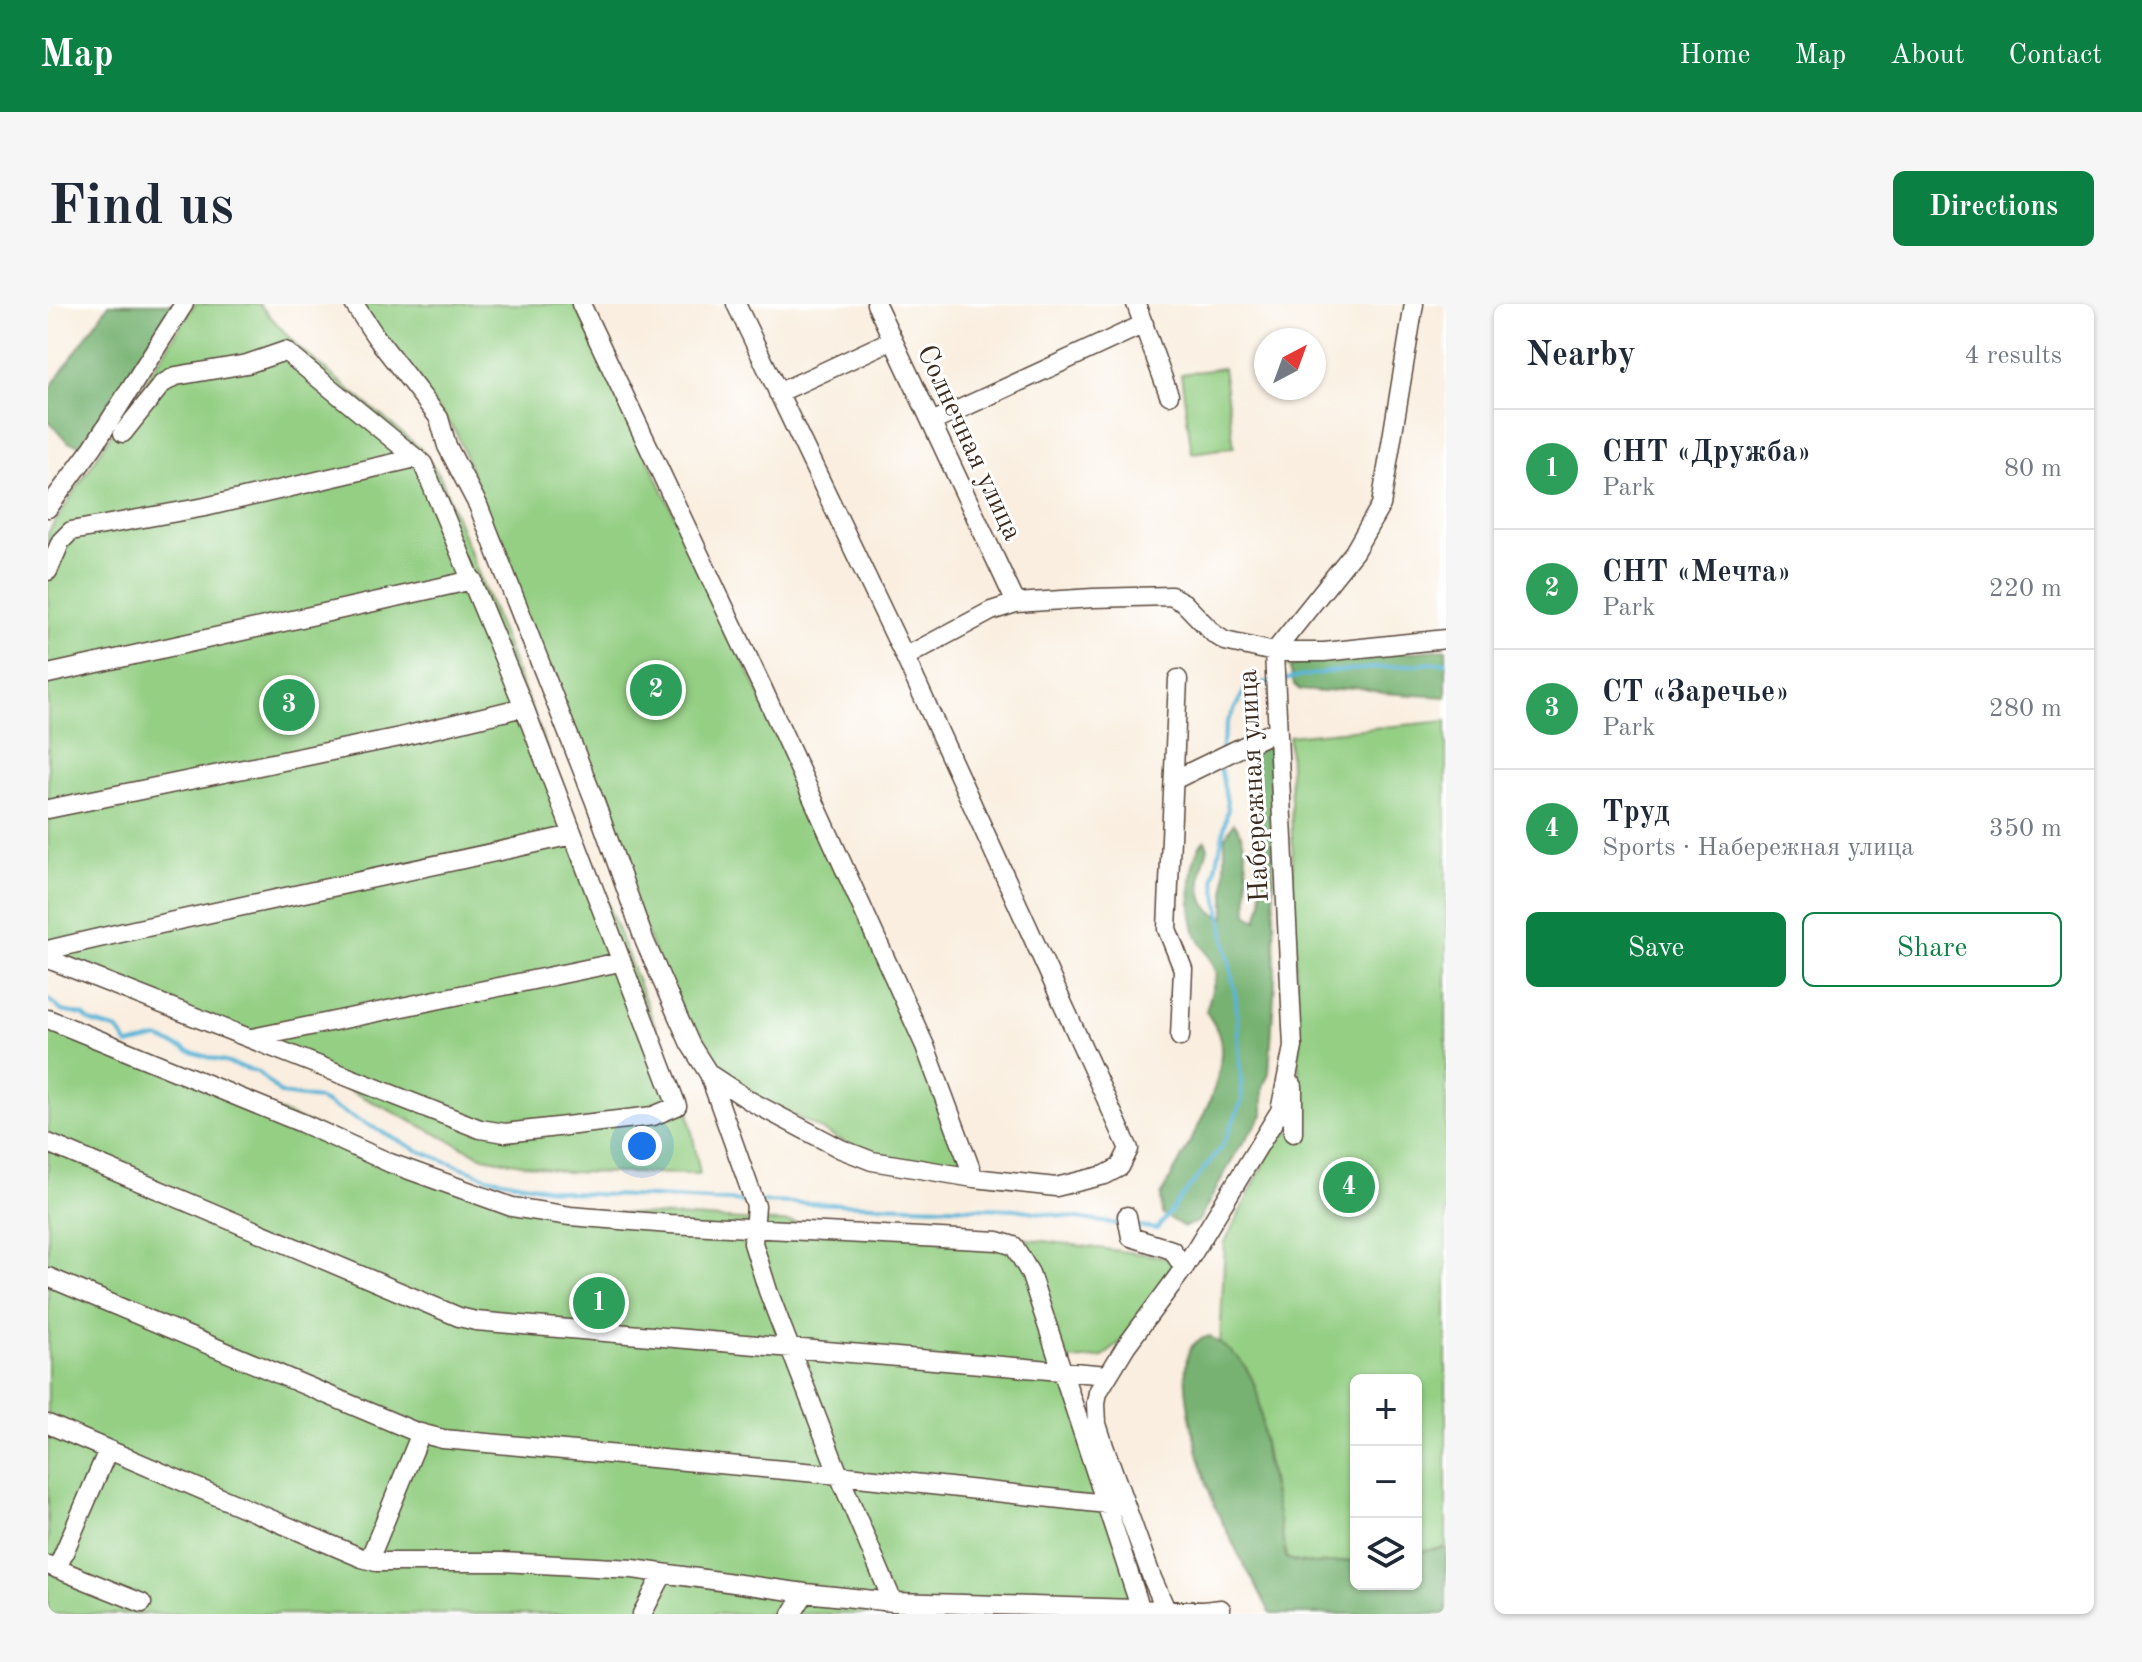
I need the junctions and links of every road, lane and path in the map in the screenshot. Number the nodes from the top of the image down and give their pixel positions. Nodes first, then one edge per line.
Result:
1 (184, 304) edge
2 (354, 304) edge
3 (581, 304) edge
4 (736, 304) edge
5 (876, 304) edge
6 (1136, 304) edge
7 (1414, 304) edge
8 (1144, 324) junction
9 (892, 340) junction
10 (778, 393) junction
11 (1169, 395) dead end
12 (932, 422) junction
13 (123, 433) dead end
14 (447, 446) junction
15 (420, 461) junction
16 (48, 508) edge
17 (48, 571) edge
18 (473, 580) junction
19 (1016, 603) junction
20 (1446, 639) edge
21 (1274, 652) junction
22 (905, 657) junction
23 (48, 674) edge
24 (1178, 679) dead end
25 (524, 707) junction
26 (1277, 730) junction
27 (1174, 780) junction
28 (48, 809) edge
29 (572, 835) junction
30 (48, 950) edge
31 (48, 959) edge
32 (620, 962) junction
33 (48, 1019) edge
34 (1180, 1037) dead end
35 (252, 1038) junction
36 (1293, 1047) junction
37 (709, 1074) junction
38 (1293, 1133) dead end
39 (48, 1143) edge
40 (974, 1178) junction
41 (1129, 1225) dead end
42 (755, 1228) junction
43 (1184, 1268) junction
44 (48, 1277) edge
45 (789, 1347) junction
46 (1061, 1371) junction
47 (1108, 1375) junction
48 (48, 1424) edge
49 (421, 1433) junction
50 (108, 1450) junction
51 (839, 1475) junction
52 (1104, 1503) junction
53 (1126, 1506) junction
54 (369, 1560) junction
55 (52, 1567) edge
56 (663, 1574) junction
57 (805, 1593) junction
58 (893, 1602) junction
59 (142, 1603) dead end
60 (1221, 1609) dead end
61 (1141, 1610) junction
62 (1168, 1612) edge
63 (642, 1614) edge
64 (792, 1614) edge

1 - 16 street
2 - 14 street
3 - 40 street
4 - 10 street
5 - 9 street, Солнечная улица
6 - 8 street
7 - 21 street, Набережная улица
8 - 11 street
8 - 12 street
9 - 10 street
9 - 12 street, Солнечная улица
10 - 22 street
12 - 19 street, Солнечная улица
13 - 15 street
14 - 15 street
14 - 37 street
15 - 17 street
15 - 18 street
18 - 23 street
18 - 25 street
19 - 21 street
19 - 22 street
20 - 21 street
21 - 26 street, Набережная улица
22 - 40 street
24 - 27 street
25 - 28 street
25 - 29 street
26 - 27 street
26 - 36 street, Набережная улица
27 - 34 street
29 - 30 street
29 - 32 street
31 - 35 street
32 - 35 street
32 - 35 street
33 - 42 street
36 - 38 street
36 - 43 street, Набережная улица
37 - 40 street
37 - 42 street
39 - 45 street
41 - 43 street
42 - 45 street
42 - 46 street
43 - 47 street, Набережная улица
44 - 49 street
45 - 46 street
45 - 51 street
46 - 47 street
46 - 52 street
47 - 53 street, Набережная улица
48 - 50 street
49 - 51 street
49 - 54 street
50 - 54 street
50 - 55 street
51 - 52 street
51 - 58 street
52 - 53 street
52 - 61 street
53 - 62 street, Набережная улица
54 - 56 street
55 - 59 street
56 - 57 street
56 - 63 street
57 - 58 street
57 - 64 street
58 - 61 street
60 - 62 street
61 - 62 street

